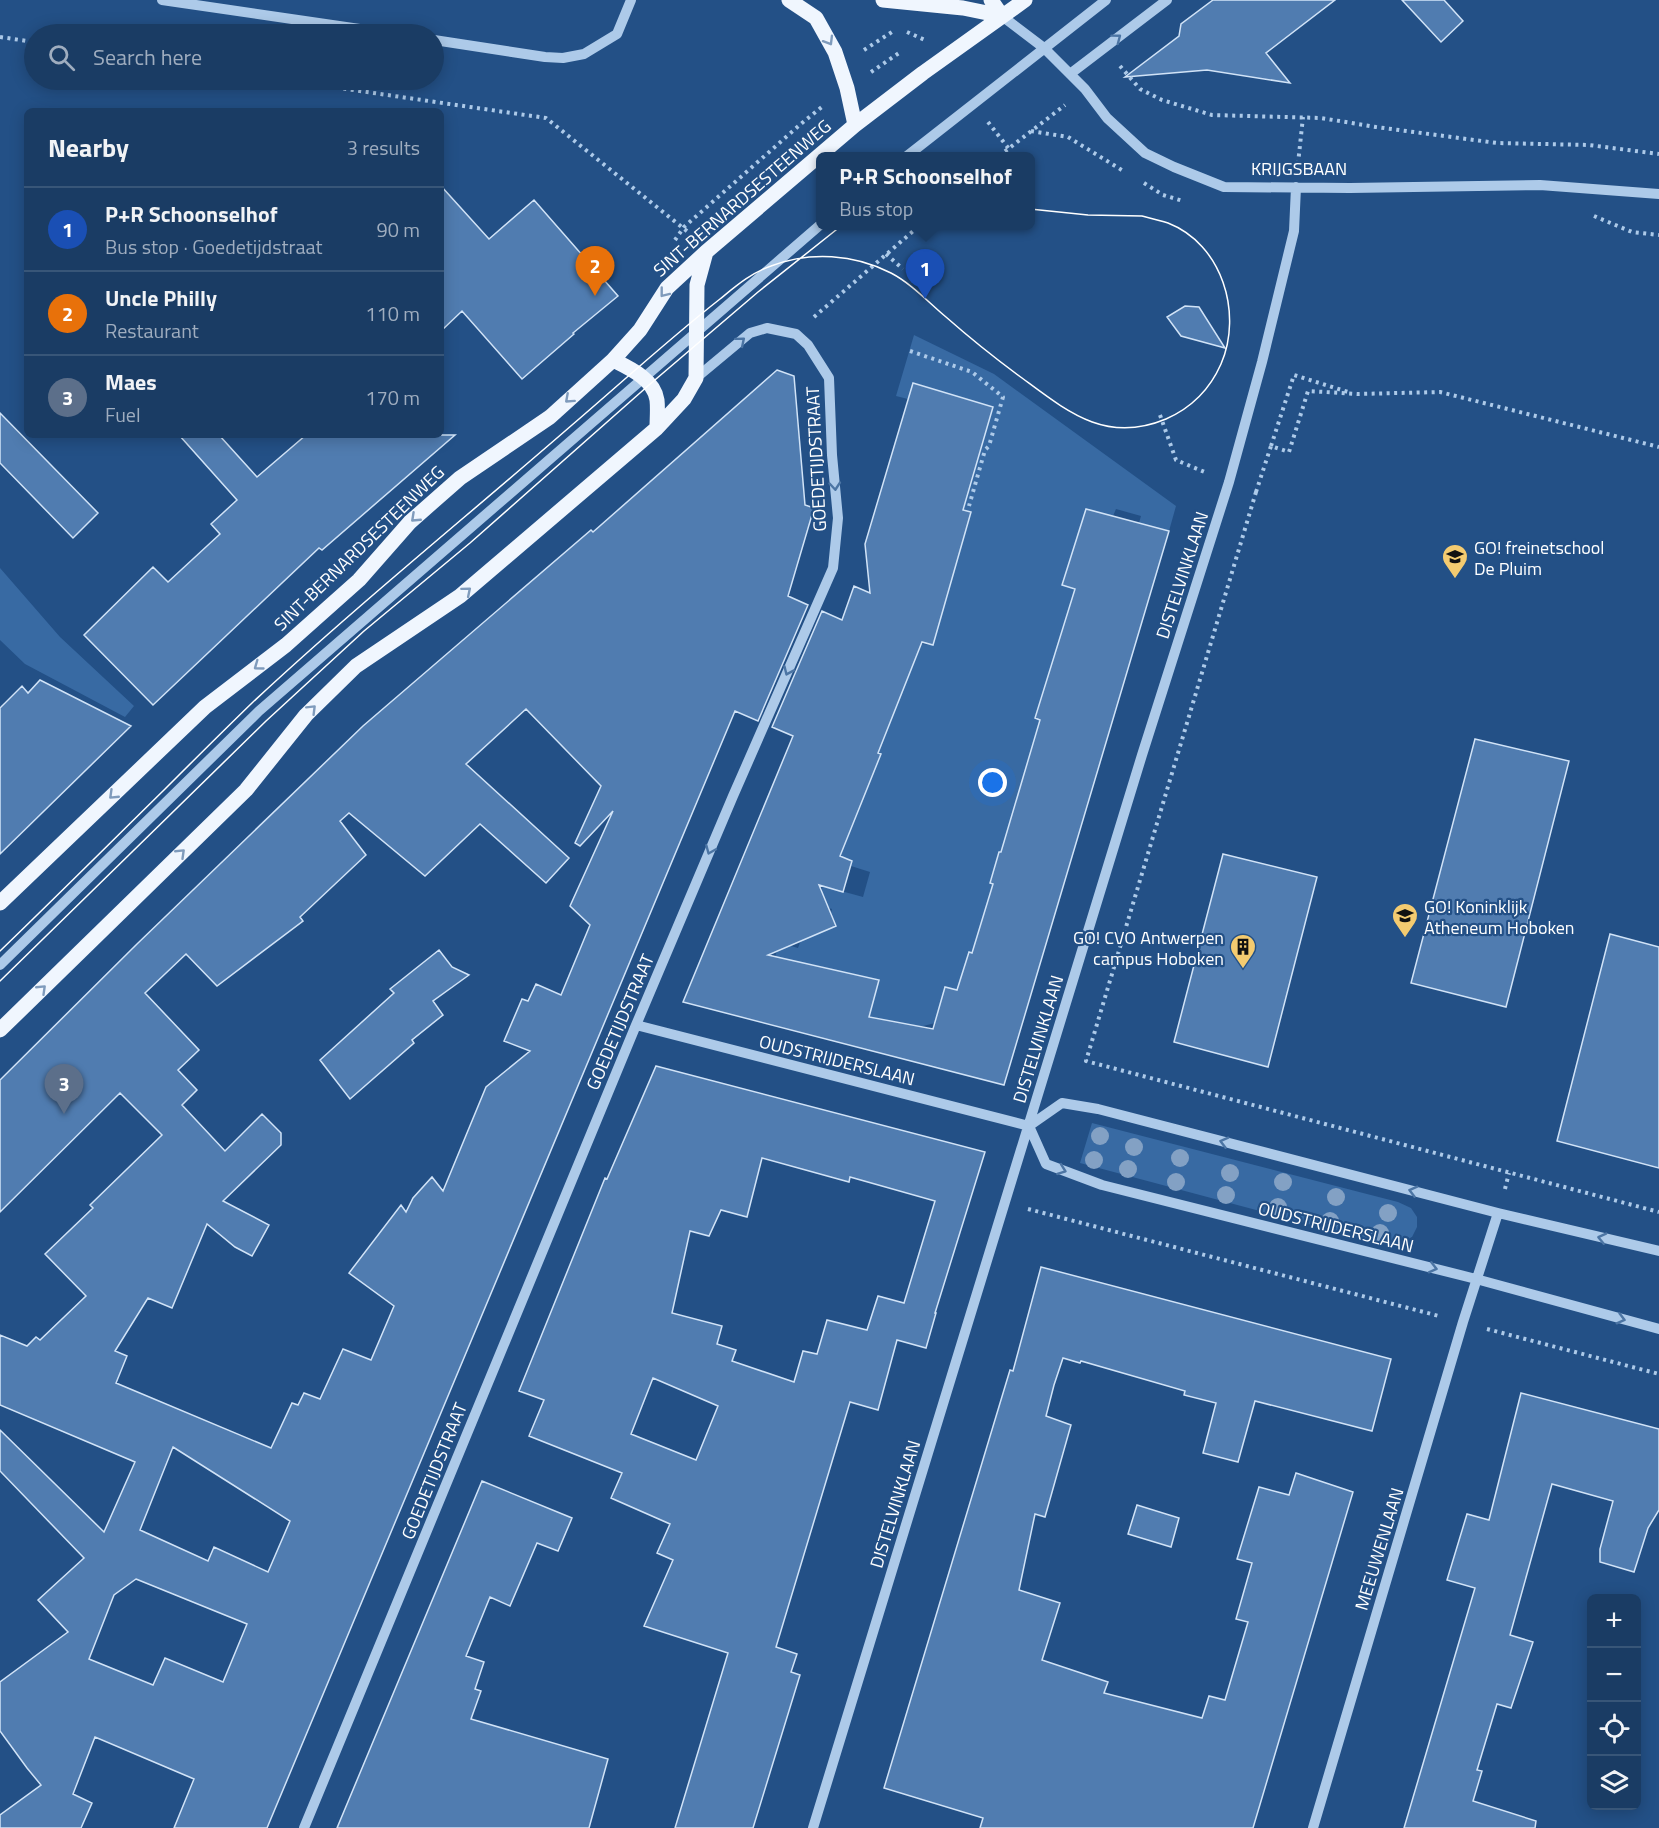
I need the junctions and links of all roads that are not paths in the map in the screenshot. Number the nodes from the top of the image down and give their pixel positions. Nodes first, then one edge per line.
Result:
1 (162, 0) edge
2 (631, 0) edge
3 (789, 0) edge
4 (883, 0) edge
5 (991, 0) edge
6 (1025, 0) edge
7 (1106, 0) edge
8 (1167, 0) edge
9 (1002, 16) junction
10 (326, 24) edge
11 (444, 42) edge
12 (1044, 48) junction
13 (1070, 74) junction
14 (855, 125) junction
15 (823, 152) edge
16 (913, 152) edge
17 (816, 158) edge
18 (1296, 187) junction
19 (1659, 194) edge
20 (816, 228) edge
21 (706, 252) junction
22 (697, 332) junction
23 (613, 360) junction
24 (644, 378) junction
25 (696, 378) junction
26 (657, 428) junction
27 (0, 903) edge
28 (0, 965) edge
29 (636, 1026) junction
30 (0, 1030) edge
31 (1029, 1126) junction
32 (1498, 1213) junction
33 (1659, 1251) edge
34 (1476, 1279) junction
35 (1659, 1329) edge
36 (304, 1828) edge
37 (813, 1828) edge
38 (1313, 1828) edge

1 - 10 street
2 - 11 street
3 -> 14 main road
4 - 9 main road, KRIJGSBAAN
5 - 9 main road, KRIJGSBAAN
6 - 9 main road, SINT-BERNARDSESTEENWEG
7 - 12 street
13 -> 8 street
9 - 12 street, KRIJGSBAAN
9 - 14 main road, SINT-BERNARDSESTEENWEG
12 - 13 street, KRIJGSBAAN
12 - 16 street
13 - 18 street, KRIJGSBAAN
14 - 15 main road, SINT-BERNARDSESTEENWEG
17 - 21 main road, SINT-BERNARDSESTEENWEG
18 - 19 street, KRIJGSBAAN
18 - 31 street, DISTELVINKLAAN
20 - 22 street
21 - 22 main road
21 -> 23 main road, SINT-BERNARDSESTEENWEG
22 - 24 street
22 - 25 main road
23 - 24 main road
23 -> 27 main road, SINT-BERNARDSESTEENWEG
24 - 26 main road
24 - 28 street
25 - 26 main road
25 -> 29 street, GOEDETIJDSTRAAT
30 -> 26 main road
29 - 31 street, OUDSTRIJDERSLAAN
29 - 36 street, GOEDETIJDSTRAAT
32 -> 31 street
31 -> 34 street, OUDSTRIJDERSLAAN
31 - 37 street, DISTELVINKLAAN
33 -> 32 street
32 - 34 street, MEEUWENLAAN
34 -> 35 street, OUDSTRIJDERSLAAN
34 - 38 street, MEEUWENLAAN

